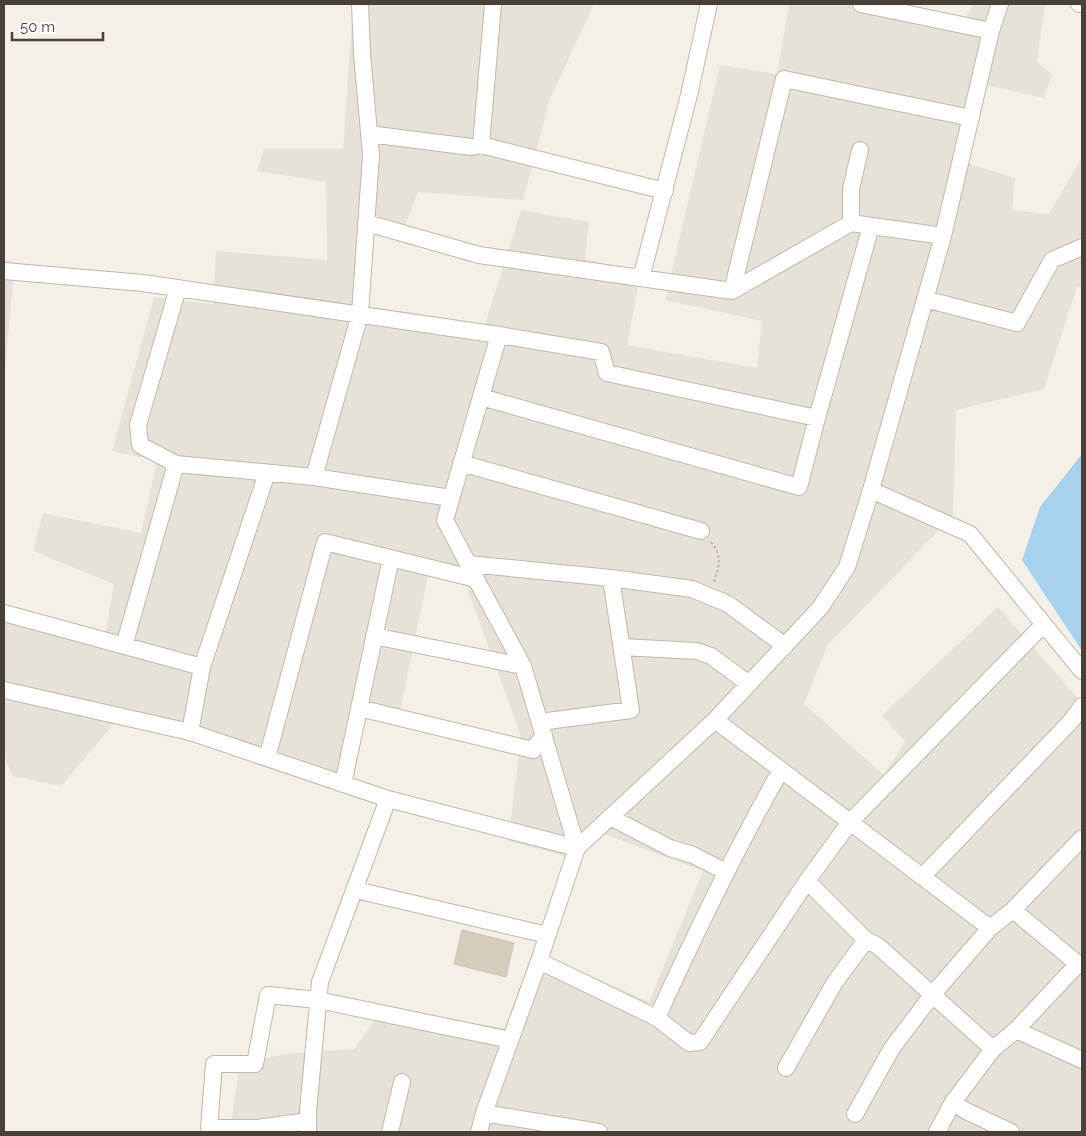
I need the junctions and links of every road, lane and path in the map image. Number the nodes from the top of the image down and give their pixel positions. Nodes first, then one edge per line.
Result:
1 (360, 4) edge
2 (493, 4) edge
3 (709, 4) edge
4 (861, 4) edge
5 (1000, 4) edge
6 (991, 32) junction
7 (970, 118) junction
8 (369, 134) junction
9 (481, 145) junction
10 (860, 150) dead end
11 (665, 191) junction
12 (367, 222) junction
13 (851, 223) junction
14 (870, 226) junction
15 (943, 236) junction
16 (1082, 247) edge
17 (4, 271) edge
18 (641, 278) junction
19 (178, 288) junction
20 (732, 291) junction
21 (925, 300) junction
22 (360, 314) junction
23 (499, 335) junction
24 (481, 397) junction
25 (817, 418) junction
26 (461, 463) junction
27 (176, 464) junction
28 (267, 473) junction
29 (314, 477) junction
30 (871, 490) junction
31 (451, 498) junction
32 (701, 531) joint
33 (391, 558) junction
34 (472, 571) junction
35 (611, 578) junction
36 (708, 596) junction
37 (4, 612) edge
38 (1044, 624) junction
39 (374, 636) junction
40 (124, 646) junction
41 (785, 646) junction
42 (622, 647) junction
43 (523, 666) junction
44 (202, 667) junction
45 (1082, 671) edge
46 (749, 684) junction
47 (4, 690) edge
48 (1082, 706) edge
49 (359, 708) junction
50 (715, 720) junction
51 (542, 728) junction
52 (190, 732) junction
53 (267, 758) junction
54 (781, 770) junction
55 (343, 784) junction
56 (388, 799) junction
57 (610, 817) junction
58 (850, 822) junction
59 (1081, 843) edge
60 (577, 848) junction
61 (726, 872) junction
62 (922, 876) junction
63 (807, 881) junction
64 (356, 890) junction
65 (1013, 910) junction
66 (990, 928) junction
67 (548, 935) junction
68 (866, 940) junction
69 (539, 961) junction
70 (1080, 966) edge
71 (933, 994) junction
72 (318, 1000) junction
73 (657, 1018) junction
74 (1016, 1030) junction
75 (510, 1040) junction
76 (993, 1049) junction
77 (1082, 1060) edge
78 (786, 1068) dead end
79 (402, 1082) dead end
80 (953, 1102) junction
81 (484, 1113) junction
82 (855, 1114) dead end
83 (308, 1126) edge
84 (390, 1132) edge
85 (480, 1132) edge
86 (599, 1132) edge
87 (937, 1132) edge
88 (1012, 1132) edge

1 - 8 street
2 - 9 street
3 - 11 street
4 - 6 street
5 - 6 street
6 - 7 street
7 - 15 street
7 - 20 street
8 - 9 street
8 - 12 street
9 - 11 street
10 - 13 street
11 - 18 street
12 - 18 street
12 - 22 street
13 - 14 street
13 - 20 street
14 - 15 street
14 - 25 street
15 - 21 street
16 - 21 street
17 - 19 street
18 - 20 street
19 - 22 street
19 - 27 street
21 - 30 street
22 - 23 street
22 - 29 street
23 - 24 street
23 - 25 street
24 - 25 street
24 - 26 street
26 - 31 street
26 - 32 street
27 - 28 street
27 - 40 street
28 - 29 street
28 - 44 street
29 - 31 street
30 - 38 street
30 - 41 street
31 - 34 street
32 - 36 path
33 - 34 street
33 - 39 street
33 - 53 street
34 - 35 street
34 - 43 street
35 - 36 street
35 - 42 street
36 - 41 street
37 - 40 street
38 - 45 street
38 - 58 street
39 - 43 street
39 - 49 street
40 - 44 street
41 - 46 street
42 - 46 street
42 - 51 street
43 - 51 street
44 - 52 street
46 - 50 street
47 - 52 street
48 - 62 street
49 - 51 street
49 - 55 street
50 - 54 street
50 - 57 street
51 - 60 street
52 - 53 street
53 - 55 street
54 - 58 street
54 - 61 street
55 - 56 street
56 - 60 street
56 - 64 street
57 - 60 street
57 - 61 street
58 - 62 street
58 - 63 street
59 - 65 street
60 - 67 street
61 - 73 street
62 - 66 street
63 - 68 street
63 - 73 street
64 - 67 street
64 - 72 street
65 - 66 street
65 - 70 street
66 - 71 street
67 - 69 street
68 - 71 street
68 - 78 street
69 - 73 street
69 - 75 street
70 - 74 street
71 - 76 street
71 - 82 street
72 - 75 street
72 - 83 street
72 - 83 street
74 - 76 street
74 - 77 street
75 - 81 street
76 - 80 street
79 - 84 street
80 - 87 street
80 - 88 street
81 - 85 street
81 - 86 street

